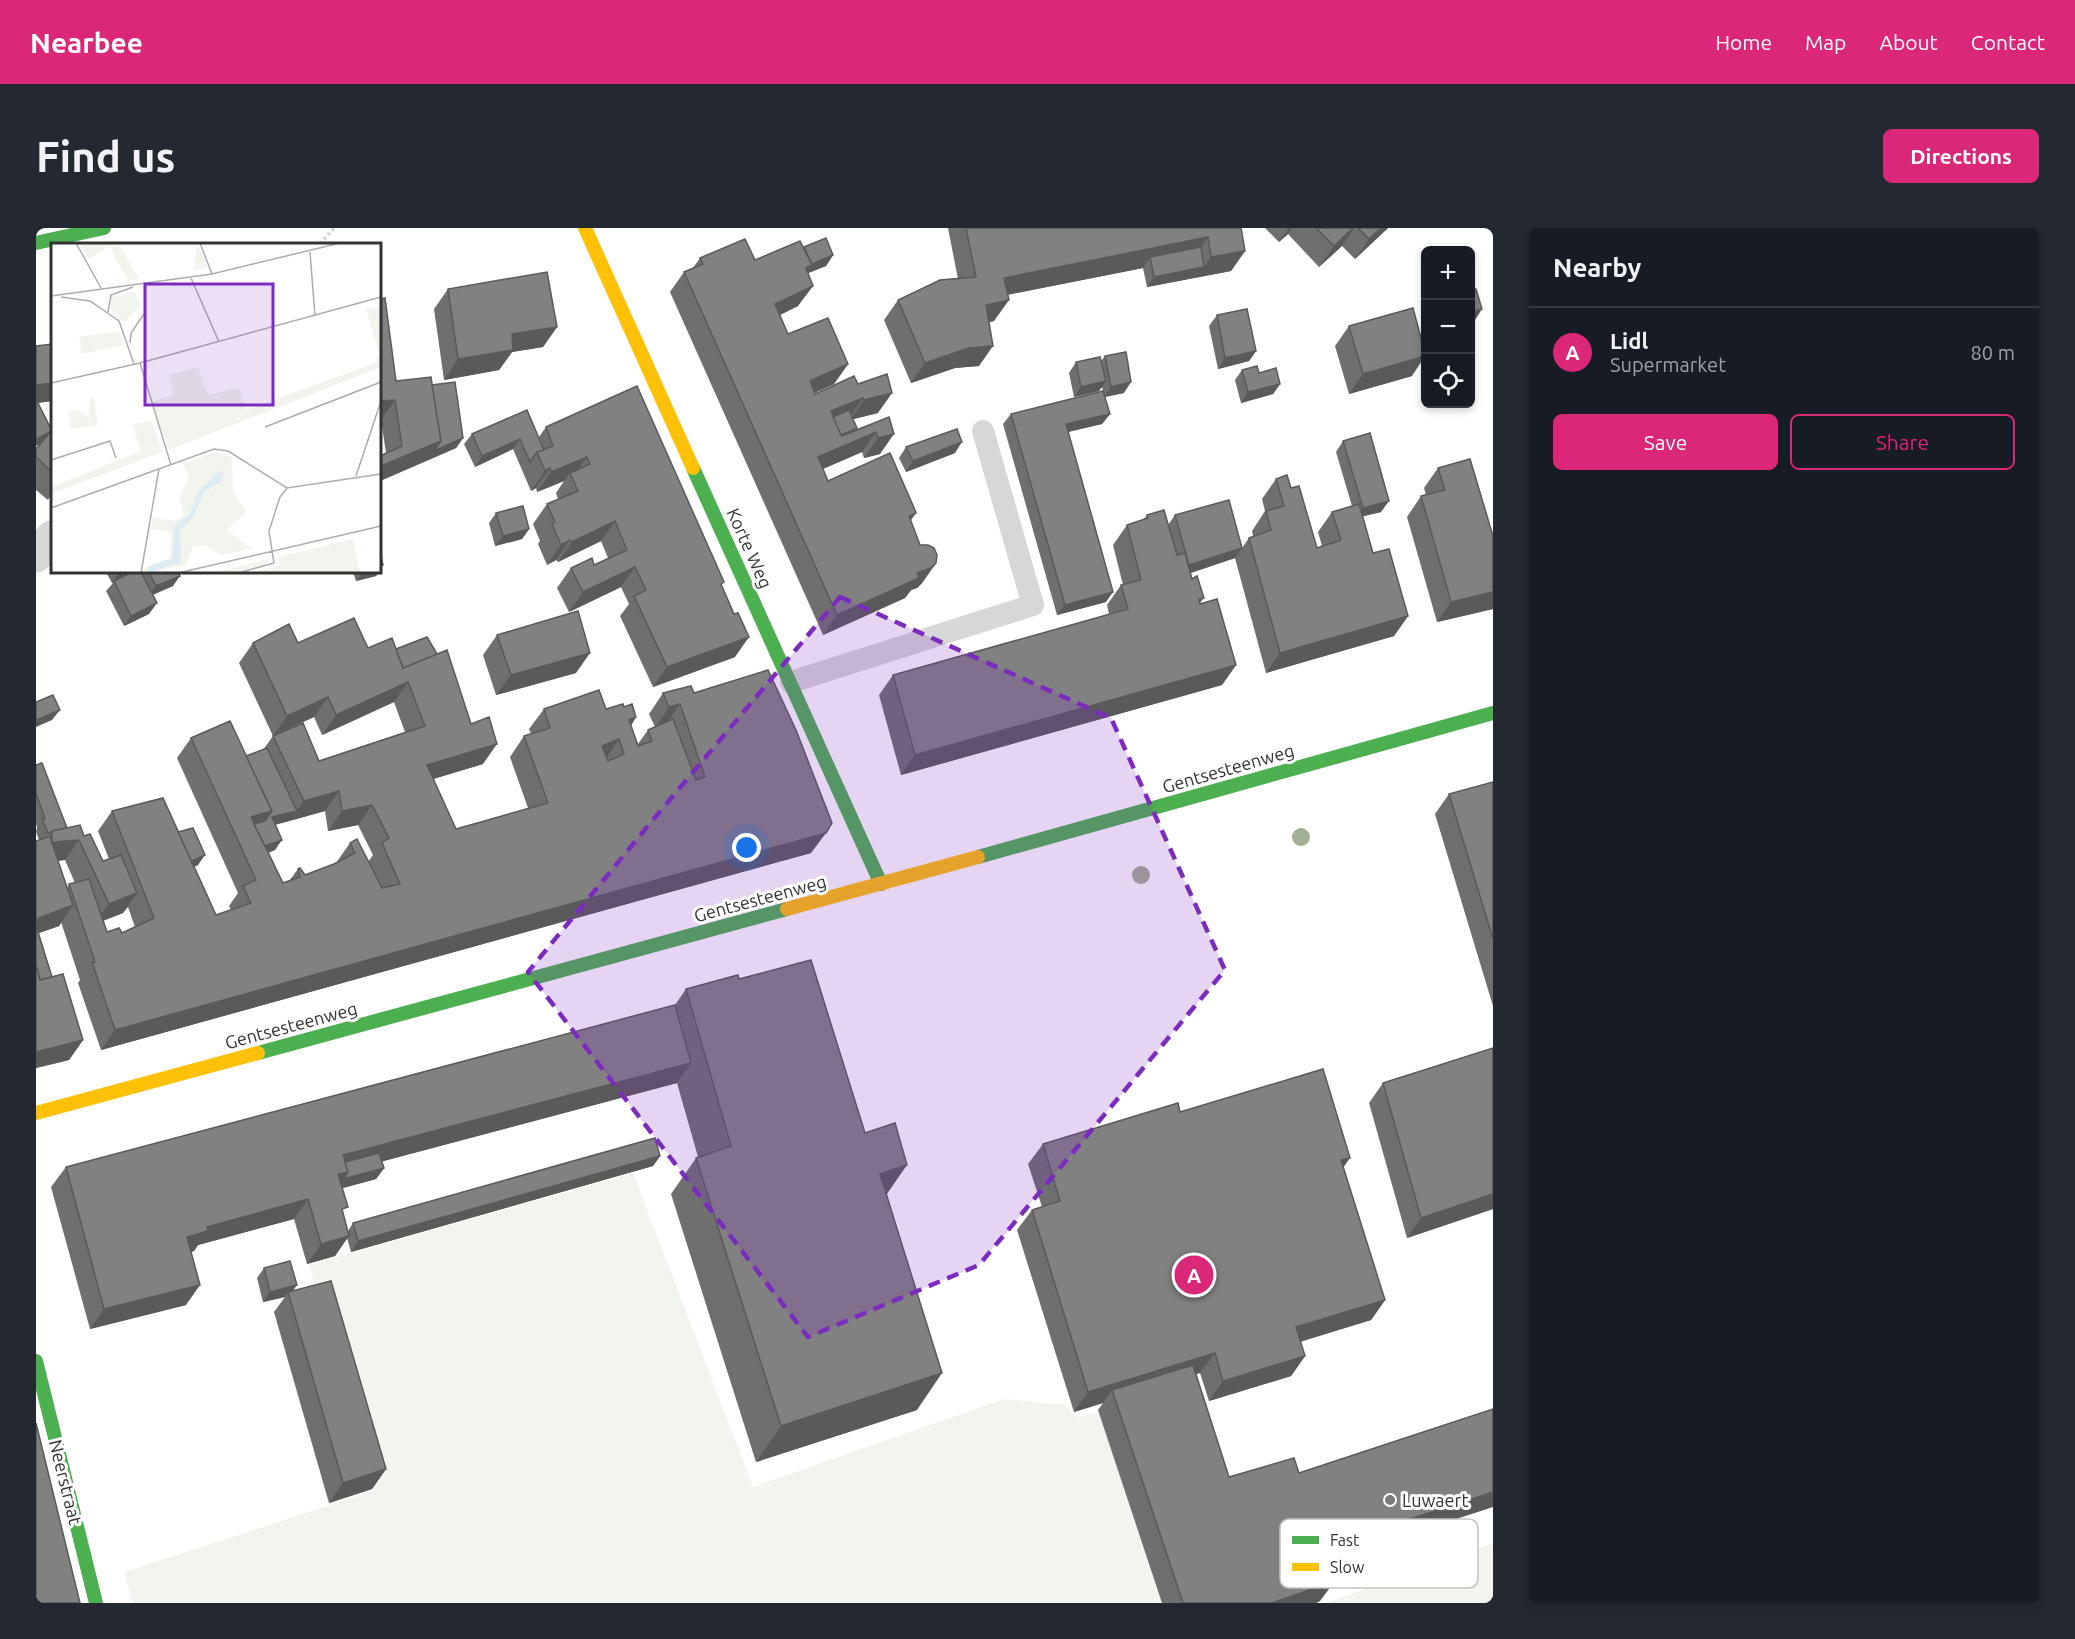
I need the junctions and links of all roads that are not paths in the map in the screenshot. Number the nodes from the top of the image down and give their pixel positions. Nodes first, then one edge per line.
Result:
1 (64, 228) edge
2 (104, 228) edge
3 (585, 228) edge
4 (36, 231) edge
5 (36, 243) edge
6 (983, 431) dead end
7 (51, 538) edge
8 (36, 556) edge
9 (790, 682) junction
10 (1493, 713) edge
11 (881, 884) junction
12 (36, 1113) edge
13 (36, 1361) edge
14 (96, 1603) edge

1 - 4 street
2 - 5 street
3 - 9 street, Korte Weg
6 - 9 lane
7 - 8 street
9 - 11 street, Korte Weg
10 - 11 street, Gentsesteenweg
11 - 12 street, Gentsesteenweg
13 - 14 street, Neerstraat

